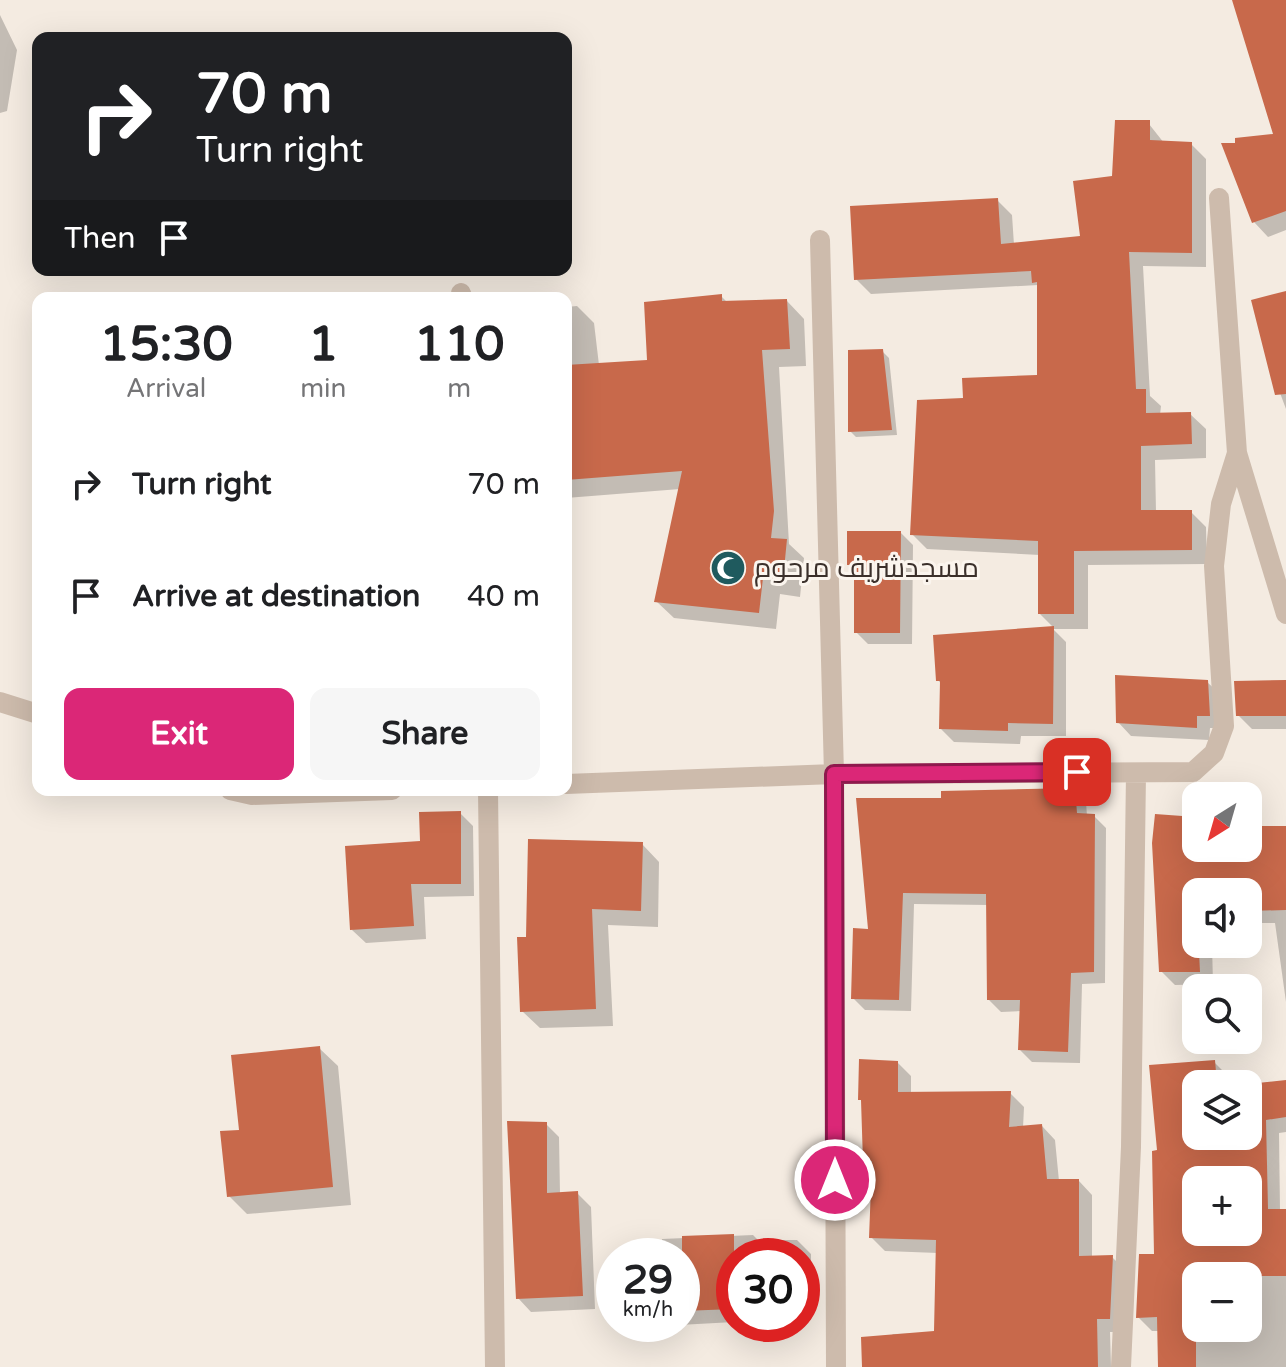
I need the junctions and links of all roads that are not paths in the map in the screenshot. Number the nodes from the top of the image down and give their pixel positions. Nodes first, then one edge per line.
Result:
1 (1219, 198) dead end
2 (820, 240) dead end
3 (1237, 453) junction
4 (1286, 614) edge
5 (0, 702) edge
6 (32, 712) edge
7 (1136, 773) junction
8 (834, 774) junction
9 (572, 784) edge
10 (488, 796) edge
11 (495, 1367) edge
12 (836, 1367) edge
13 (1121, 1367) edge

1 - 3 street
2 - 8 street
3 - 4 street
3 - 7 street
5 - 6 street
7 - 8 street
7 - 13 street
8 - 9 street
8 - 12 street
10 - 11 street

